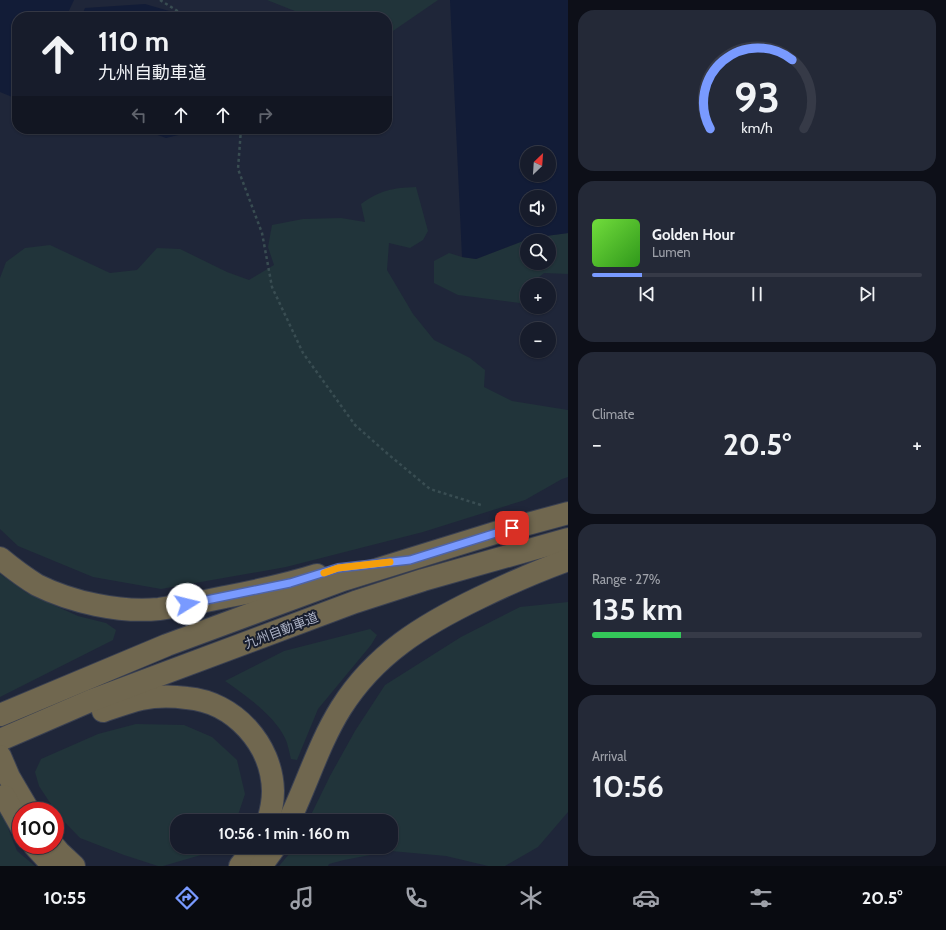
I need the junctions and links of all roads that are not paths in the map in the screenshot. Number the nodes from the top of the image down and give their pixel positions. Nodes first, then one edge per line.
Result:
1 (568, 513) edge
2 (568, 539) edge
3 (0, 558) edge
4 (410, 560) junction
5 (568, 560) edge
6 (0, 714) edge
7 (0, 740) edge
8 (0, 756) edge
9 (5, 784) edge
10 (12, 802) edge
11 (21, 802) edge
12 (270, 814) edge
13 (292, 814) edge
14 (42, 854) edge
15 (61, 854) edge
16 (249, 854) edge
17 (270, 854) edge
18 (53, 866) edge
19 (74, 866) edge
20 (240, 866) edge
21 (261, 866) edge

1 - 4 highway, 九州自動車道
2 - 7 highway, 九州自動車道
3 - 4 highway
4 - 6 highway, 九州自動車道
5 - 13 highway
8 - 9 highway
8 - 12 highway
9 - 10 highway
9 - 11 highway
14 - 18 highway
15 - 19 highway
16 - 20 highway
17 - 21 highway

